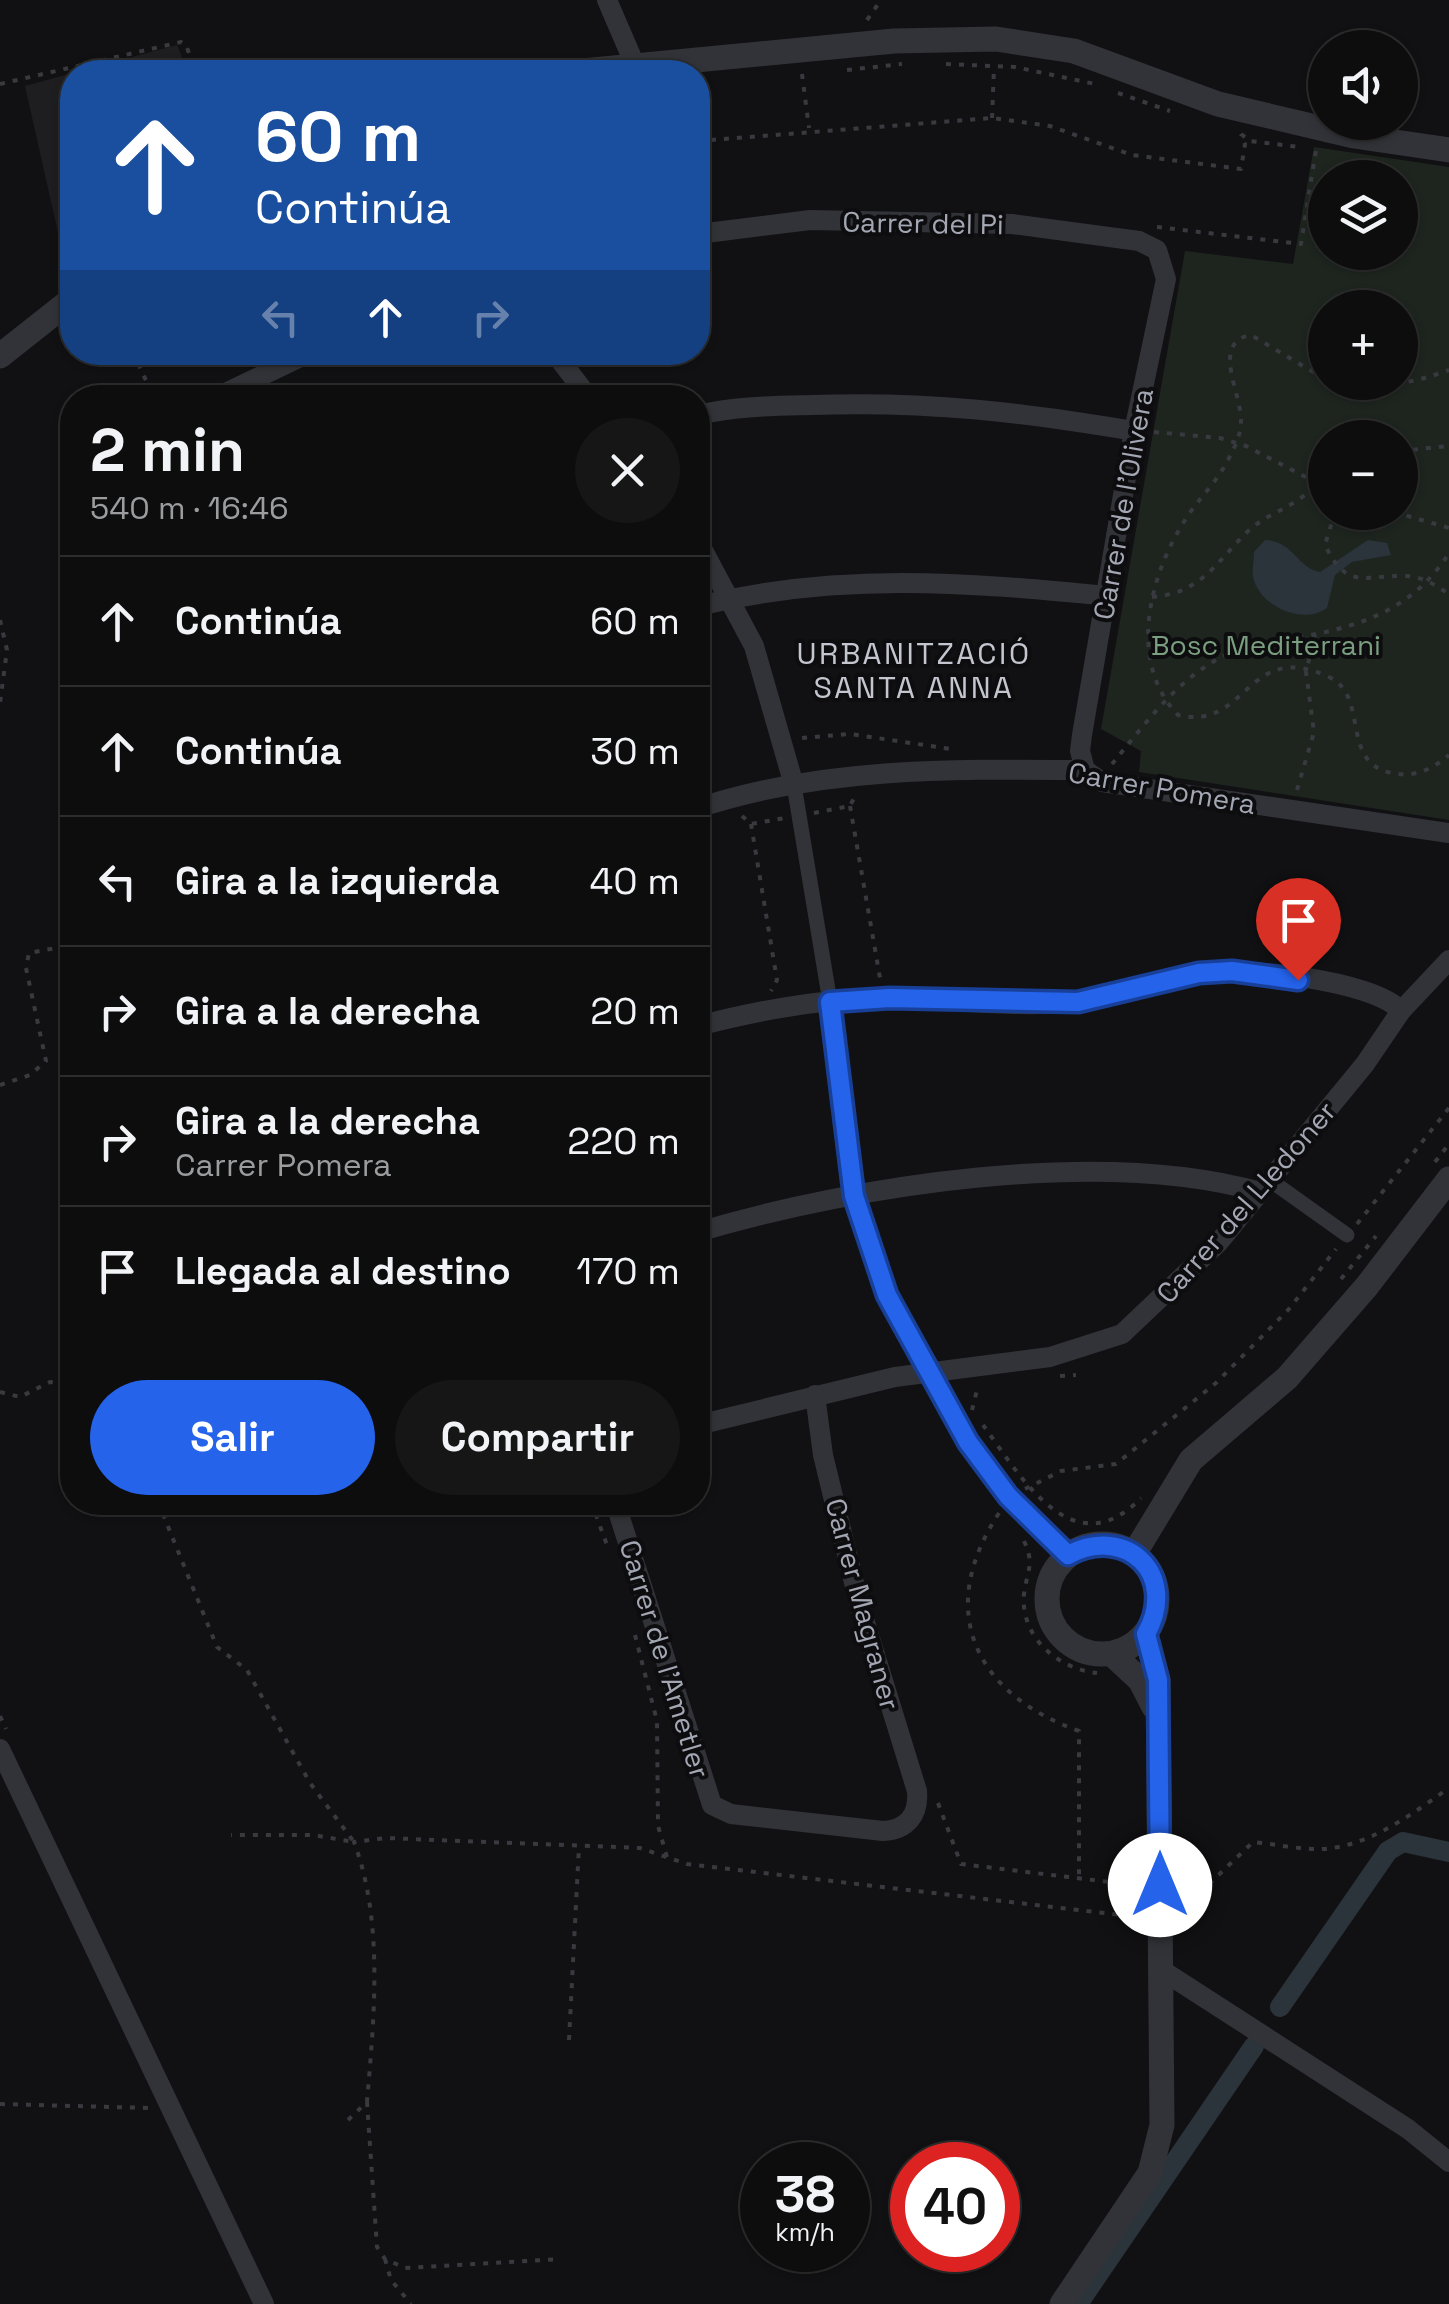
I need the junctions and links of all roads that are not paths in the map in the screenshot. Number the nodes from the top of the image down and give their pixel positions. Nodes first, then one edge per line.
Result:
1 (607, 0) edge
2 (633, 60) edge
3 (689, 60) edge
4 (1449, 150) edge
5 (710, 232) edge
6 (1149, 244) joint
7 (60, 309) edge
8 (0, 356) edge
9 (284, 365) edge
10 (564, 365) edge
11 (242, 385) edge
12 (579, 385) edge
13 (710, 414) edge
14 (1142, 431) junction
15 (710, 562) edge
16 (1107, 596) junction
17 (730, 598) junction
18 (710, 603) edge
19 (1085, 770) junction
20 (794, 786) junction
21 (710, 805) edge
22 (1449, 833) edge
23 (1449, 960) edge
24 (830, 1002) junction
25 (1402, 1012) junction
26 (710, 1024) edge
27 (1437, 1177) edge
28 (1265, 1186) junction
29 (854, 1196) junction
30 (710, 1229) edge
31 (1347, 1236) road end
32 (927, 1374) junction
33 (814, 1395) junction
34 (710, 1422) edge
35 (620, 1515) edge
36 (1134, 1554) junction
37 (1068, 1555) junction
38 (1146, 1634) junction
39 (1111, 1664) junction
40 (1158, 1716) junction
41 (0, 1749) edge
42 (721, 1811) joint
43 (1160, 1969) junction
44 (1449, 2162) edge
45 (264, 2304) edge
46 (1062, 2304) edge

1 - 2 street
3 - 4 street
5 - 6 street, Carrer del Pi
6 - 14 street, Carrer de l'Olivera
7 - 8 street
9 - 11 street
10 - 12 street
13 - 14 street
14 - 16 street, Carrer de l'Olivera
15 - 17 street
16 - 17 street
16 - 19 street, Carrer de l'Olivera
17 - 18 street
17 - 20 street
19 - 20 street, Carrer Pomera
19 - 22 street, Carrer Pomera
20 - 21 street, Carrer Pomera
20 - 24 street
23 - 25 street, Carrer del Lledoner
24 - 25 street
24 - 26 street
24 - 29 street
25 - 28 street, Carrer del Lledoner
27 - 36 street
28 - 29 street
28 - 31 street
28 - 32 street, Carrer del Lledoner
29 - 30 street
29 - 32 street
32 - 33 street, Carrer del Lledoner
32 - 37 street
33 - 34 street, Carrer del Lledoner
33 - 42 street, Carrer Magraner
35 - 42 street, Carrer de l'Ametler
36 - 37 street
36 - 38 street
37 - 39 street
38 - 39 street
38 - 40 street
39 - 40 street
40 - 43 street
41 - 45 street
43 - 44 street
43 - 46 street

